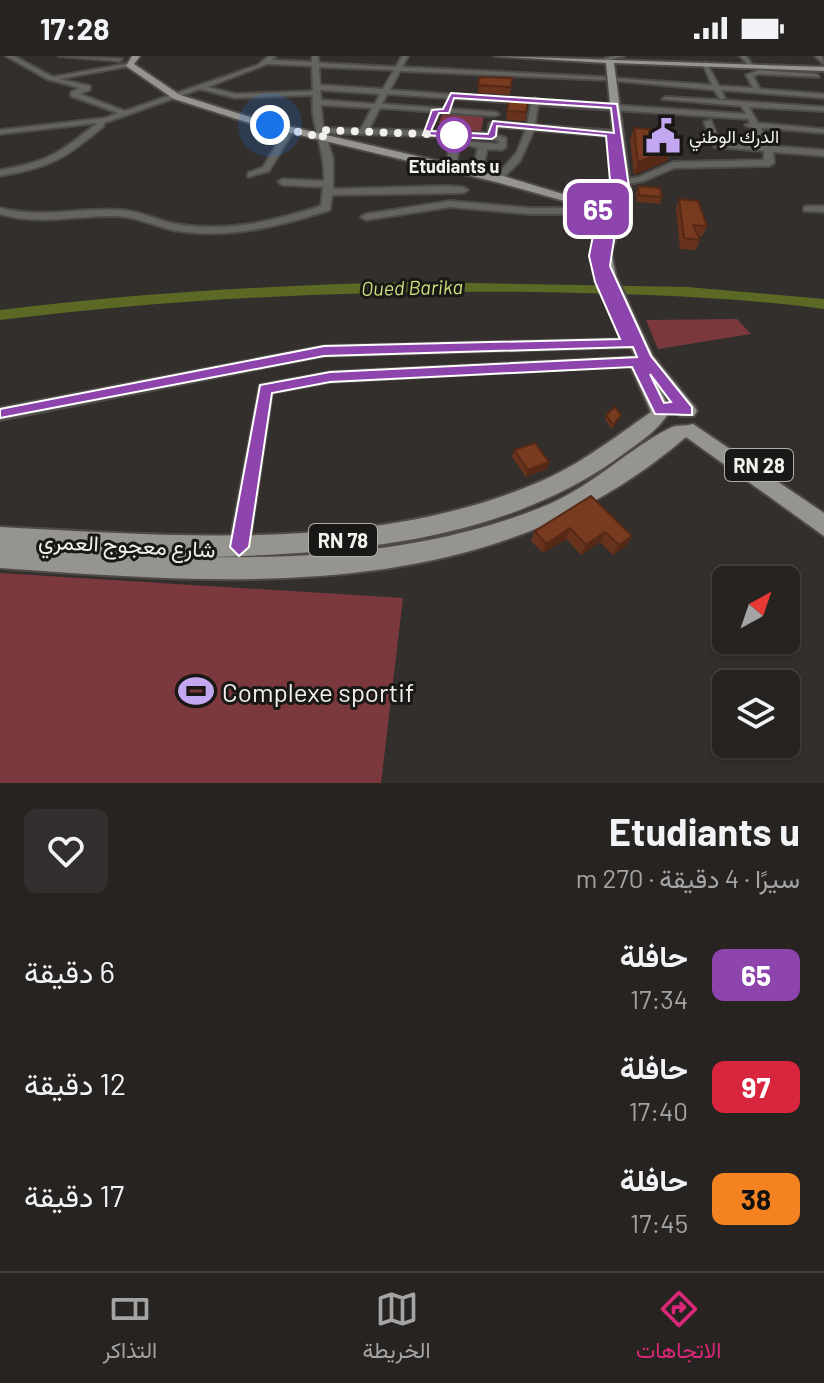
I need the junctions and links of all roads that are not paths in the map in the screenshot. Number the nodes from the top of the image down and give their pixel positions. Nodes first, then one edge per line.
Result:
1 (10, 56) edge
2 (18, 56) edge
3 (62, 56) edge
4 (274, 56) edge
5 (498, 56) edge
6 (621, 56) edge
7 (743, 56) edge
8 (818, 56) edge
9 (85, 57) edge
10 (315, 59) edge
11 (131, 60) edge
12 (637, 61) junction
13 (700, 61) edge
14 (266, 62) junction
15 (402, 62) edge
16 (657, 62) junction
17 (824, 62) edge
18 (476, 63) junction
19 (604, 65) edge
20 (752, 66) junction
21 (817, 71) edge
22 (475, 73) junction
23 (315, 74) junction
24 (351, 77) dead end
25 (49, 78) junction
26 (379, 78) dead end
27 (393, 79) junction
28 (409, 80) dead end
29 (642, 83) junction
30 (824, 84) edge
31 (664, 85) junction
32 (200, 87) junction
33 (718, 89) junction
34 (387, 91) junction
35 (758, 92) junction
36 (316, 94) junction
37 (451, 95) junction
38 (469, 96) junction
39 (820, 96) edge
40 (177, 97) junction
41 (629, 97) dead end
42 (500, 98) junction
43 (660, 99) dead end
44 (535, 100) junction
45 (723, 103) junction
46 (744, 104) junction
47 (612, 105) junction
48 (377, 106) junction
49 (786, 107) junction
50 (824, 107) edge
51 (436, 110) junction
52 (446, 111) junction
53 (127, 114) junction
54 (494, 119) junction
55 (106, 120) junction
56 (754, 121) junction
57 (708, 122) junction
58 (529, 127) junction
59 (802, 129) junction
60 (290, 130) junction
61 (364, 131) junction
62 (824, 131) edge
63 (2, 132) edge
64 (426, 133) junction
65 (322, 134) junction
66 (614, 134) junction
67 (492, 136) junction
68 (456, 139) junction
69 (768, 149) junction
70 (483, 150) junction
71 (822, 153) edge
72 (521, 157) junction
73 (451, 167) junction
74 (0, 173) edge
75 (477, 173) junction
76 (251, 175) dead end
77 (499, 179) junction
78 (283, 182) dead end
79 (623, 182) junction
80 (329, 188) junction
81 (463, 190) dead end
82 (368, 194) junction
83 (808, 209) dead end
84 (824, 209) edge
85 (0, 211) edge
86 (608, 211) junction
87 (627, 333) junction
88 (637, 362) junction
89 (0, 414) edge
90 (659, 414) junction
91 (688, 423) junction
92 (718, 447) junction
93 (656, 448) junction
94 (824, 512) edge
95 (824, 526) edge
96 (0, 538) edge
97 (239, 547) junction
98 (0, 557) edge

1 - 2 street
1 - 25 street
3 - 9 street
4 - 14 street
5 - 19 main road
6 - 19 street
7 - 20 street
8 - 17 street
9 - 11 street
10 - 14 street
10 - 15 street
10 - 23 street
11 - 25 street
11 - 40 main road
12 - 16 main road
12 - 19 main road
12 - 29 street
13 - 16 main road
13 - 20 main road
13 - 33 street
14 - 32 street
15 - 18 street
15 - 22 street
15 - 27 street
16 - 31 street
18 - 19 street
18 - 22 street
19 - 22 street
19 - 29 street
19 - 47 main road
20 - 21 main road
21 - 30 street
21 - 35 street
22 - 38 street
23 - 24 street
23 - 36 street
25 - 53 street
26 - 27 street
27 - 28 street
27 - 34 street
29 - 31 street
31 - 33 street
32 - 36 street
32 - 40 street
33 - 35 street
33 - 45 street
34 - 36 street
34 - 37 street
34 - 48 street
35 - 39 street
36 - 48 street
36 - 65 street
37 - 38 street
37 - 52 street
38 - 42 street
39 - 50 street
40 - 53 street
40 - 60 main road
41 - 47 street
42 - 44 street
42 - 54 street
43 - 45 street
44 - 47 street
44 - 58 street
45 - 46 street
46 - 49 street
46 - 56 street
47 - 56 street
47 - 57 street
47 - 66 main road
48 - 51 street
48 - 61 street
49 - 50 street
49 - 59 street
51 - 52 street
51 - 64 street
52 - 54 street
53 - 55 street
54 - 58 street
54 - 67 street
55 - 63 street
55 - 74 street
56 - 57 street
56 - 59 street
56 - 69 street
57 - 69 street
58 - 66 street
58 - 72 street
59 - 62 street
59 - 71 street
60 - 65 main road
60 - 76 street
61 - 64 street
61 - 65 street
64 - 68 street
65 - 73 main road
65 - 80 street
66 - 79 main road
66 - 86 main road
67 - 68 street
67 - 70 street
68 - 70 street
68 - 73 street
69 - 71 street
69 - 79 street
70 - 72 street
70 - 75 street
72 - 77 street
73 - 75 main road
75 - 77 main road
77 - 86 main road
78 - 80 street
79 - 86 main road
80 - 82 street
80 - 85 street
81 - 82 street
82 - 86 street
83 - 84 street
86 - 87 main road
87 - 88 main road
87 - 89 street
87 - 91 main road
88 - 90 main road
88 - 97 street
90 - 91 main road
90 - 97 main road, شارع معجوج العمري / RN 78
91 - 92 main road
91 - 93 main road, شارع معجوج العمري
91 - 94 main road, RN 28
92 - 93 main road, RN 78
92 - 95 main road, RN 28
93 - 98 main road, شارع معجوج العمري / RN 78
96 - 97 main road, شارع معجوج العمري / RN 78

